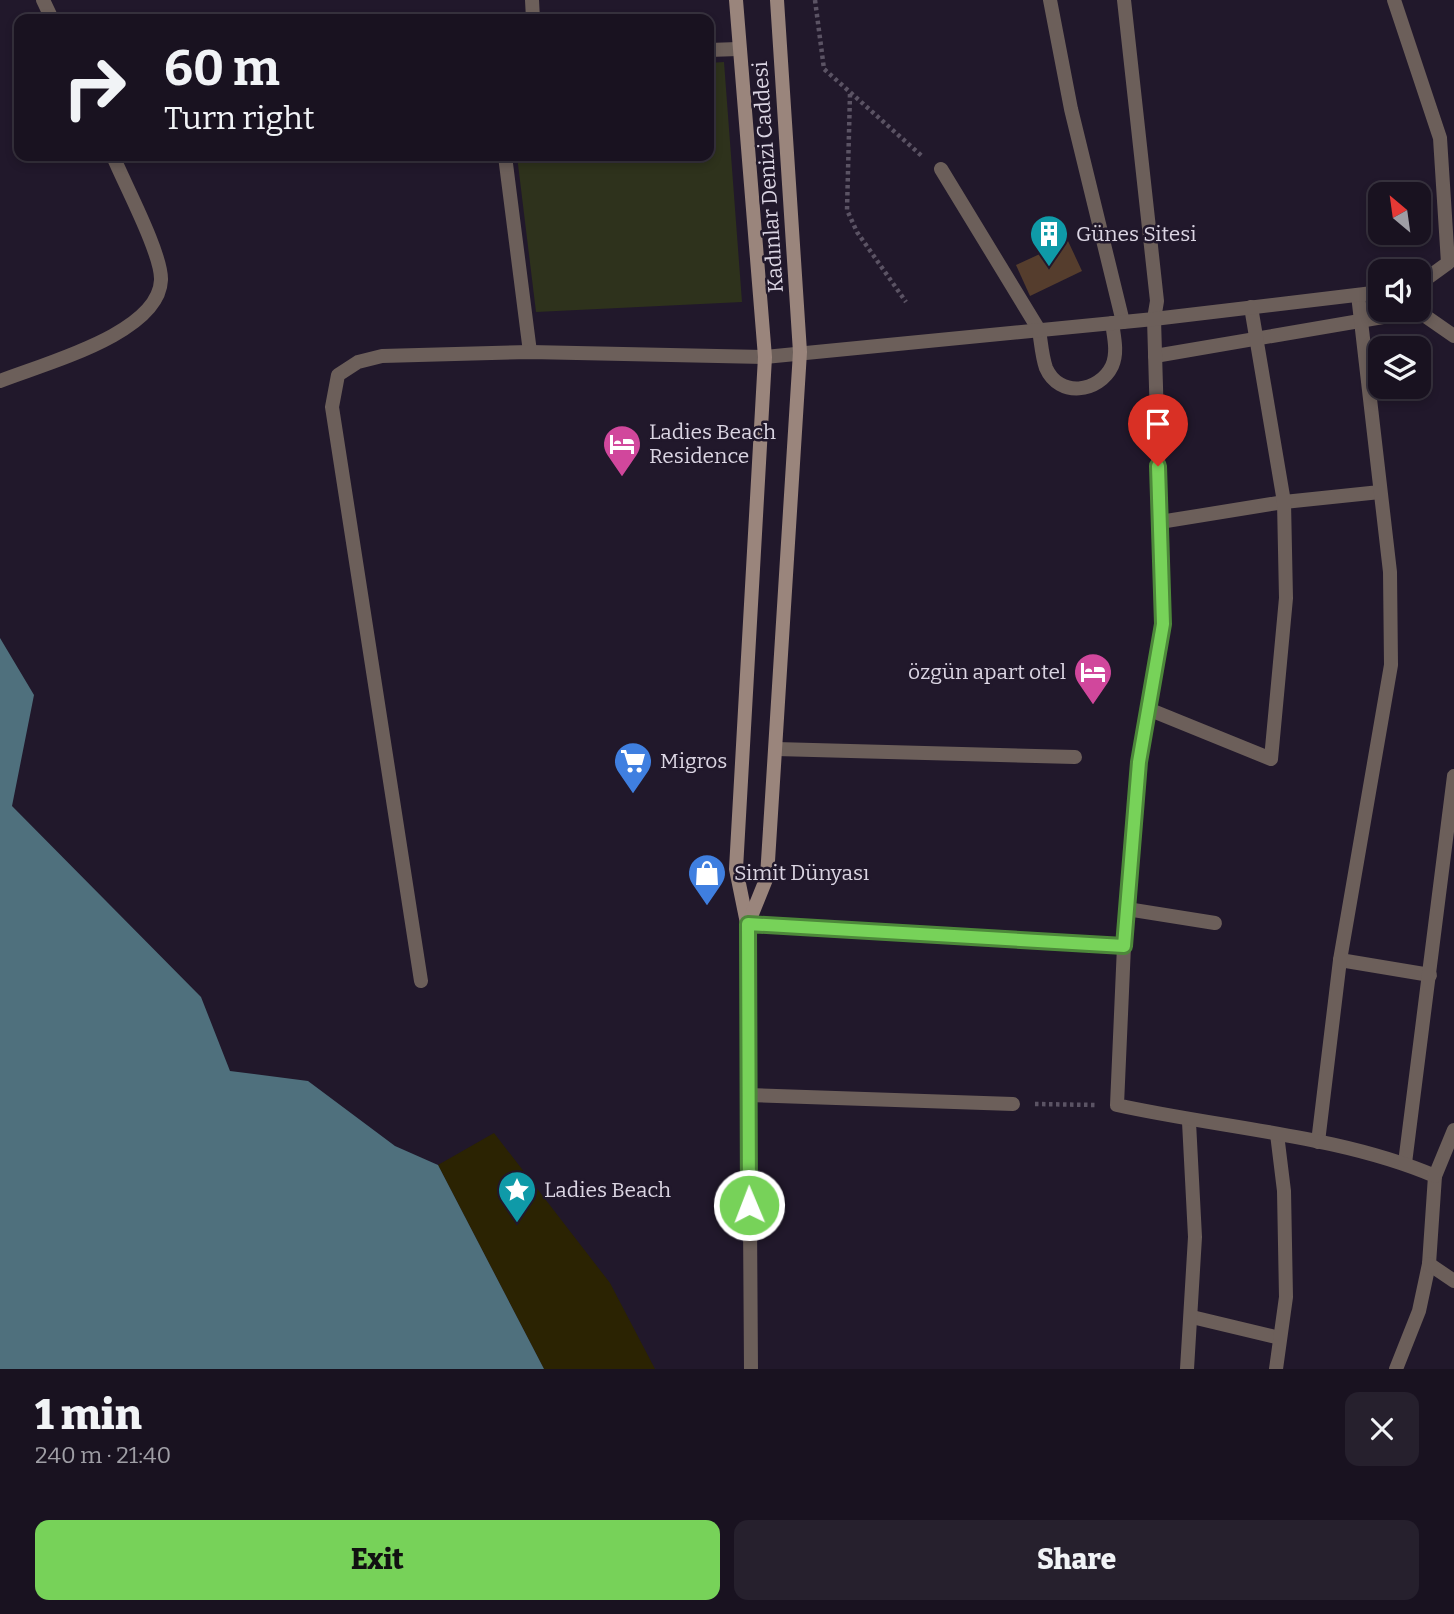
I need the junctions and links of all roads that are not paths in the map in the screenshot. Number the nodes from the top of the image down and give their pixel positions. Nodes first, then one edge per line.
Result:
1 (736, 0) edge
2 (777, 0) edge
3 (1050, 0) edge
4 (1124, 0) edge
5 (1394, 0) edge
6 (738, 49) junction
7 (714, 50) edge
8 (115, 161) edge
9 (506, 161) edge
10 (941, 169) road end
11 (1431, 275) edge
12 (1368, 294) edge
13 (1358, 295) junction
14 (1251, 307) junction
15 (1154, 319) junction
16 (1360, 320) junction
17 (1117, 322) junction
18 (1039, 330) junction
19 (1454, 336) edge
20 (1256, 339) junction
21 (530, 352) junction
22 (800, 352) junction
23 (1155, 356) junction
24 (765, 358) junction
25 (0, 381) edge
26 (1380, 492) junction
27 (1284, 502) junction
28 (1160, 522) junction
29 (1148, 709) junction
30 (776, 749) junction
31 (1075, 757) dead end
32 (1454, 776) edge
33 (1127, 909) junction
34 (1215, 923) dead end
35 (748, 924) junction
36 (1124, 946) junction
37 (1340, 960) junction
38 (1430, 975) junction
39 (421, 981) dead end
40 (748, 1096) junction
41 (1013, 1104) road end
42 (1189, 1122) junction
43 (1454, 1130) edge
44 (1277, 1134) junction
45 (1318, 1142) junction
46 (1405, 1163) junction
47 (1435, 1176) junction
48 (1429, 1264) junction
49 (1454, 1281) edge
50 (1192, 1317) junction
51 (1280, 1338) junction
52 (751, 1369) edge
53 (1187, 1369) edge
54 (1276, 1369) edge
55 (1396, 1369) edge

1 - 6 main road, Kadınlar Denizi Caddesi
2 - 22 main road, Kadınlar Denizi Caddesi
3 - 17 street
4 - 15 street
5 - 11 street
6 - 7 street
6 - 24 main road, Kadınlar Denizi Caddesi
8 - 25 street
9 - 21 street
10 - 18 street
12 - 13 street
13 - 14 street
13 - 16 street
14 - 15 street
14 - 20 street
15 - 17 street
15 - 23 street
16 - 19 street
16 - 20 street
16 - 26 street
17 - 18 street
17 - 18 street
18 - 22 street
20 - 23 street
20 - 27 street
21 - 24 street
21 - 39 street
22 - 24 street
22 - 30 main road, Kadınlar Denizi Caddesi
23 - 28 street
24 - 35 main road, Kadınlar Denizi Caddesi
26 - 27 street
26 - 37 street
27 - 28 street
27 - 29 street
28 - 29 street
29 - 33 street
30 - 31 street
30 - 35 main road, Kadınlar Denizi Caddesi
32 - 38 street
33 - 34 street
33 - 36 street
35 - 36 street
35 - 40 street
36 - 42 street
37 - 38 street
37 - 45 street
38 - 46 street
40 - 41 street
40 - 52 street
42 - 44 street
42 - 50 street
43 - 47 street
44 - 45 street
44 - 51 street
45 - 46 street
46 - 47 street
47 - 48 street
48 - 49 street
48 - 55 street
50 - 51 street
50 - 53 street
51 - 54 street

